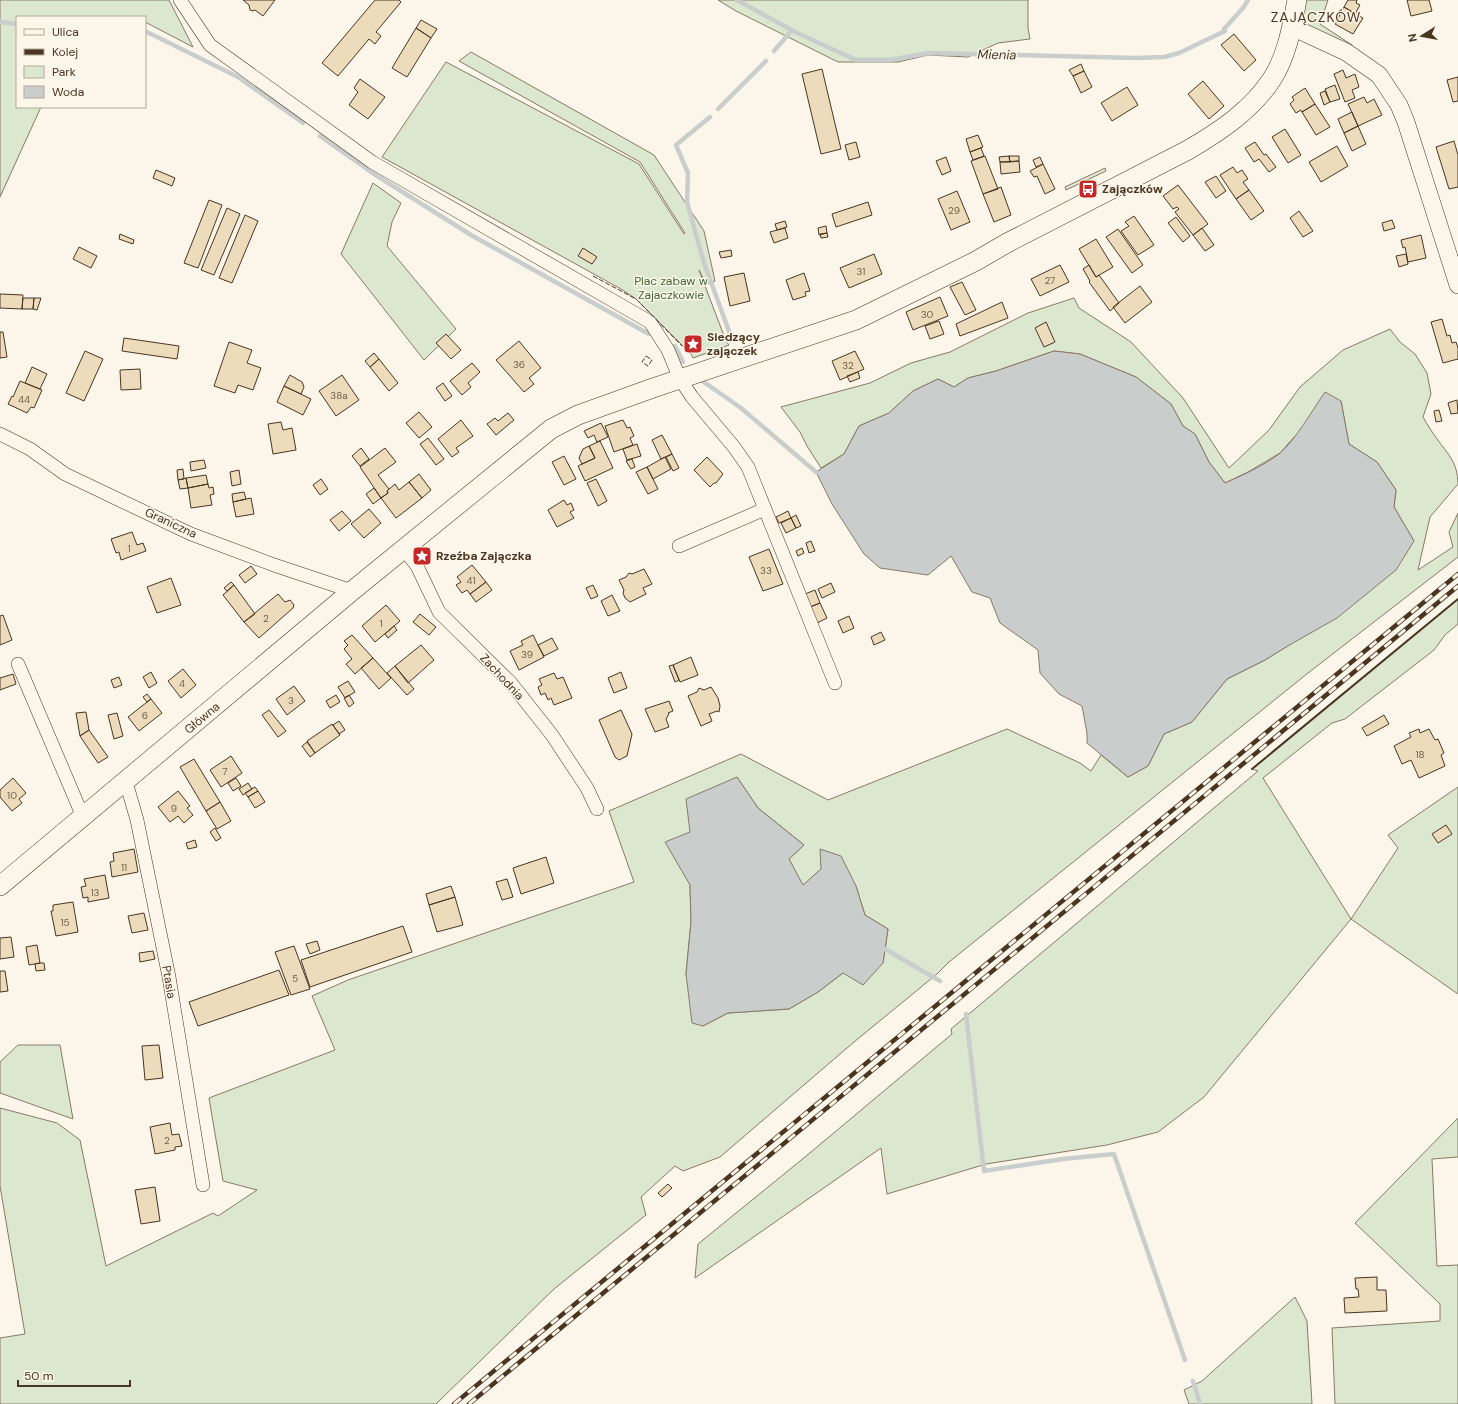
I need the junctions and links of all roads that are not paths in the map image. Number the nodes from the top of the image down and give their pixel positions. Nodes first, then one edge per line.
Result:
1 (180, 0) edge
2 (1297, 0) edge
3 (1292, 27) junction
4 (1458, 286) edge
5 (680, 379) junction
6 (0, 434) edge
7 (766, 509) junction
8 (679, 546) dead end
9 (404, 549) junction
10 (352, 591) junction
11 (18, 664) dead end
12 (835, 683) dead end
13 (126, 782) junction
14 (597, 809) dead end
15 (84, 817) junction
16 (0, 886) edge
17 (203, 1185) dead end

1 - 5 street
2 - 3 main road, Główna
3 - 4 street
3 - 5 main road, Główna
5 - 7 street
5 - 9 main road, Główna
6 - 10 street, Graniczna
7 - 8 street
7 - 12 street
9 - 10 main road, Główna
9 - 14 street, Zachodnia
10 - 13 main road, Główna
11 - 15 street
13 - 15 main road, Główna
13 - 17 street, Ptasia
15 - 16 main road, Główna

